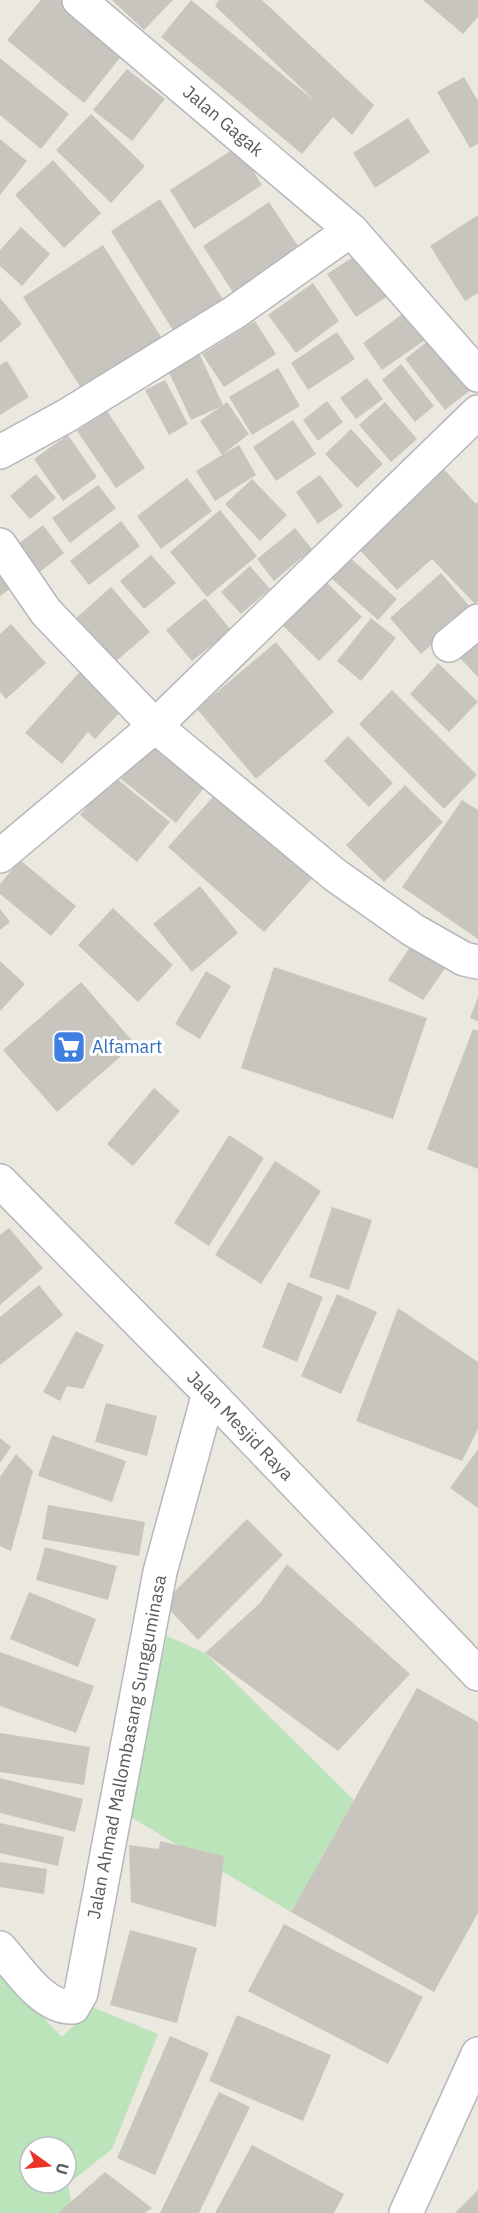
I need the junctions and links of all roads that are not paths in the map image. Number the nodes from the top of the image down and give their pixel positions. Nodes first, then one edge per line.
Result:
1 (80, 0) edge
2 (363, 245) junction
3 (478, 375) edge
4 (478, 412) edge
5 (0, 452) edge
6 (0, 545) edge
7 (478, 621) edge
8 (449, 645) dead end
9 (155, 726) junction
10 (0, 855) edge
11 (478, 962) edge
12 (0, 1182) edge
13 (209, 1393) junction
14 (478, 1674) edge
15 (0, 1948) edge
16 (478, 2054) edge
17 (406, 2213) edge

1 - 2 street, Jalan Gagak
2 - 3 street, Jalan Gagak
2 - 5 street
4 - 9 street
6 - 9 street
7 - 8 street
9 - 10 street
9 - 11 street
12 - 13 street, Jalan Mesjid Raya
13 - 14 street, Jalan Mesjid Raya
13 - 15 street, Jalan Ahmad Mallombasang Sungguminasa
16 - 17 street

